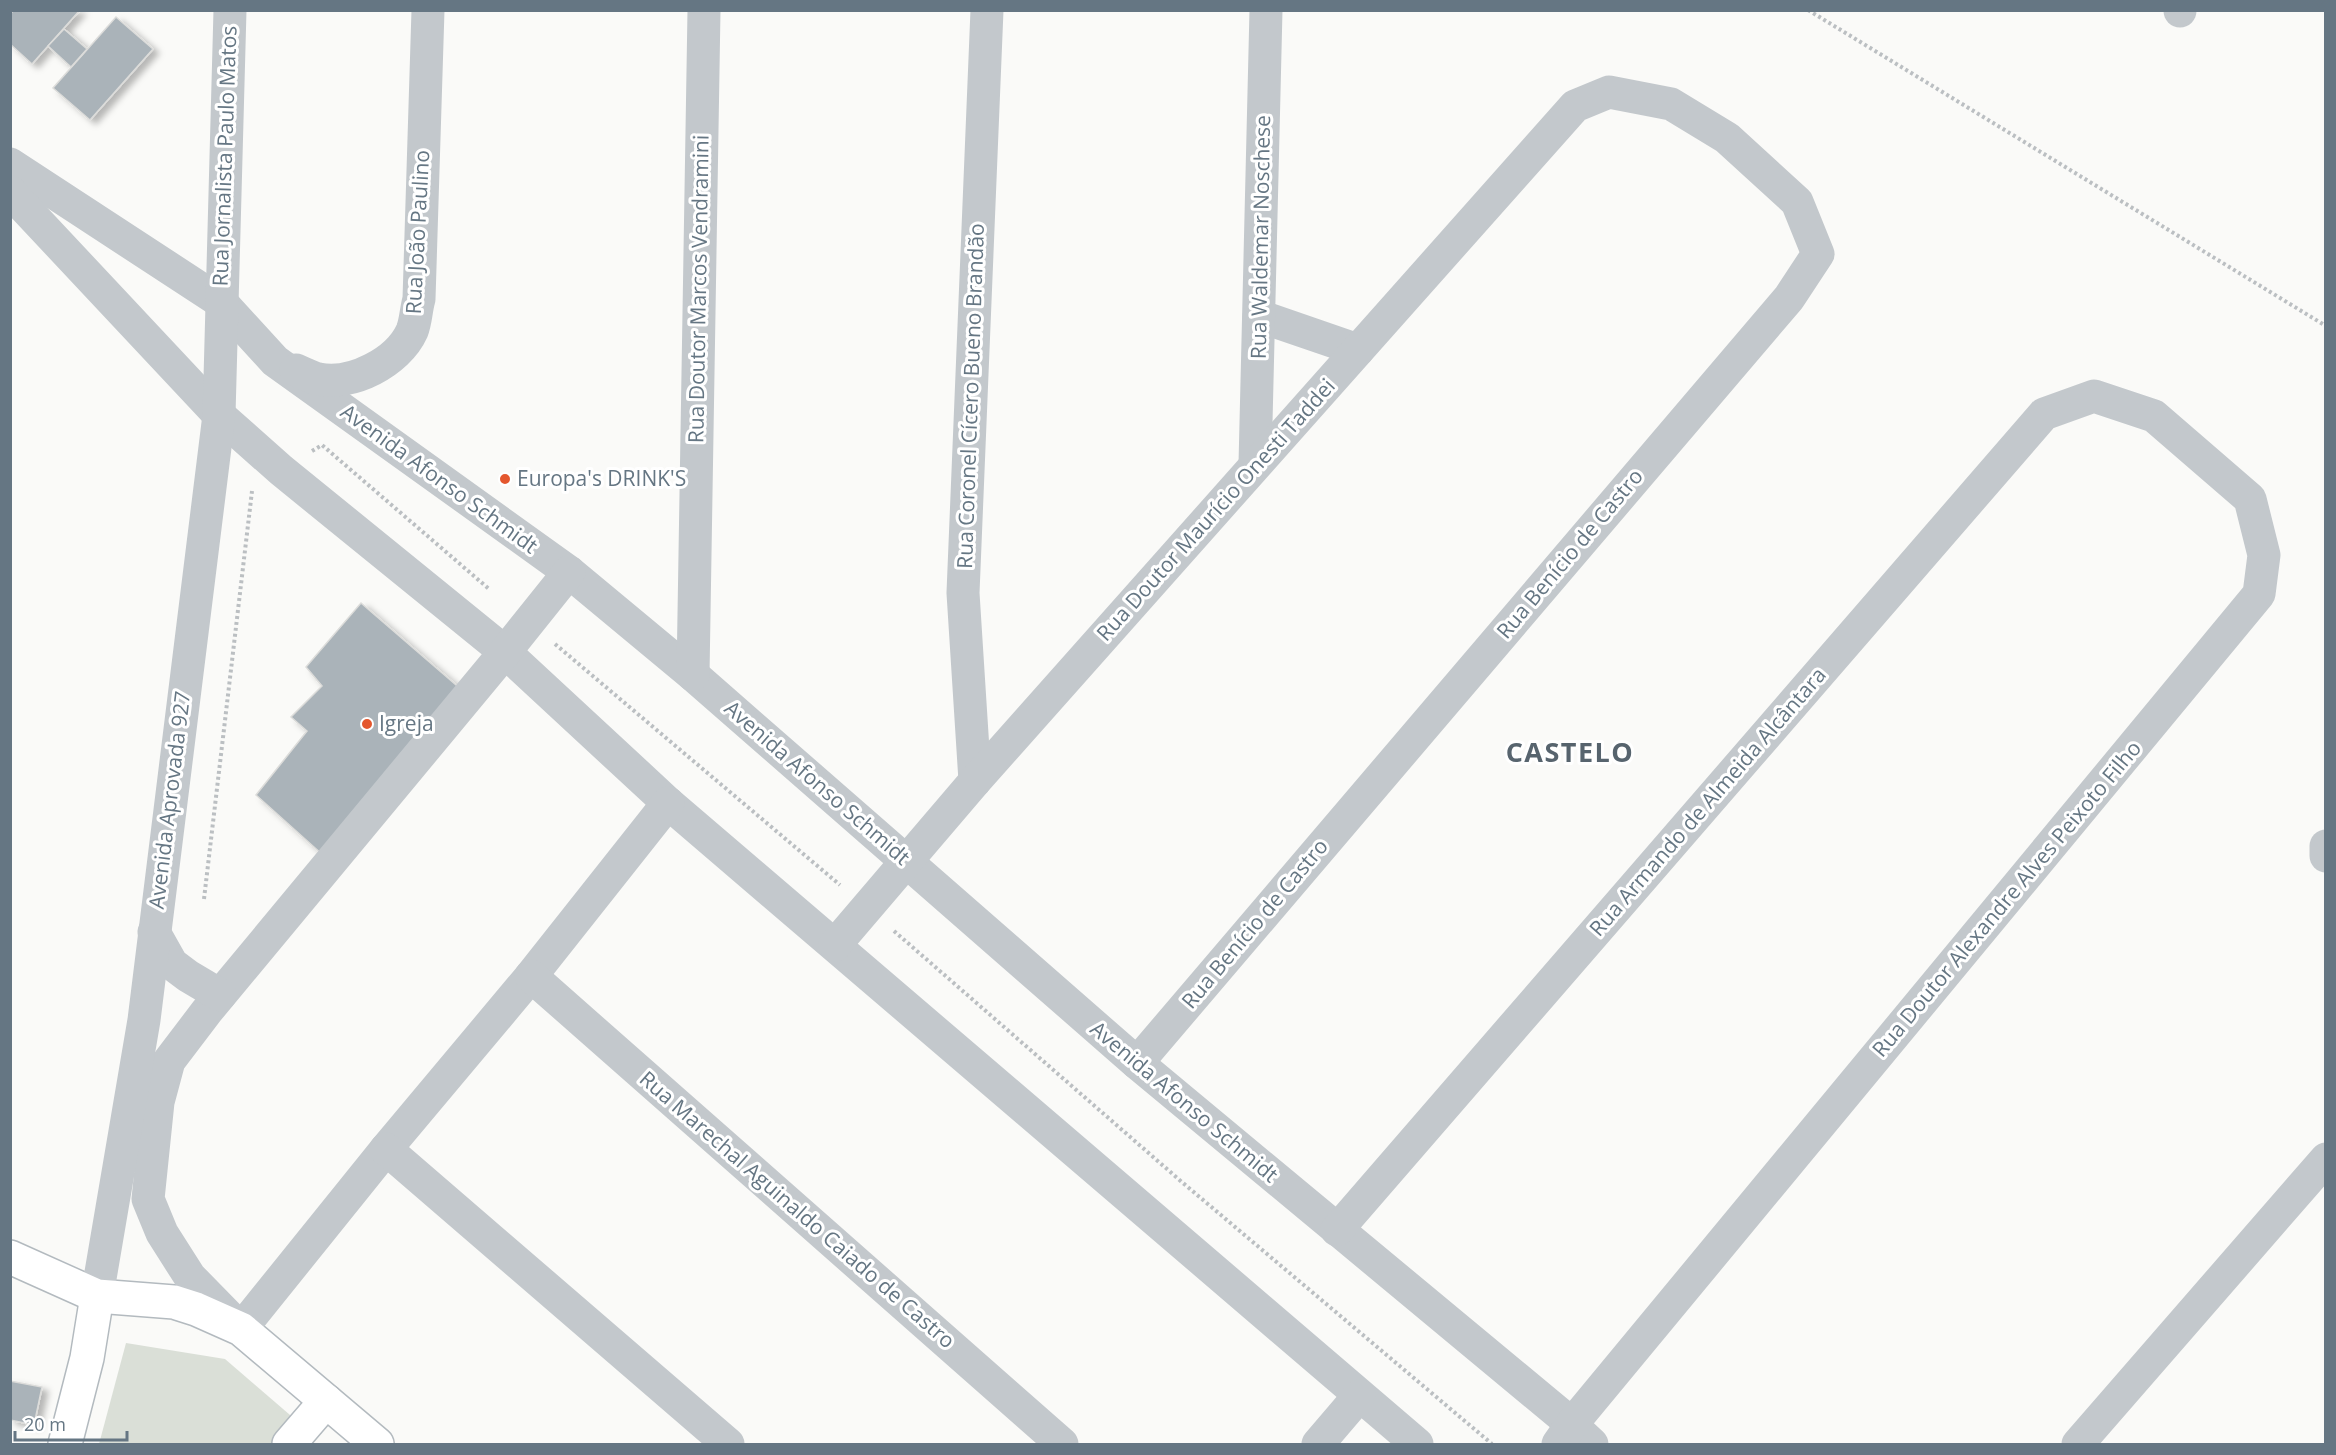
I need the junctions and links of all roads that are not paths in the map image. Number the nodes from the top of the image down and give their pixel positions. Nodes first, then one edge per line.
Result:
1 (230, 10) edge
2 (428, 10) edge
3 (704, 10) edge
4 (987, 10) edge
5 (1266, 10) edge
6 (1609, 92) joint
7 (10, 164) edge
8 (10, 192) edge
9 (221, 302) junction
10 (1259, 316) junction
11 (1358, 350) junction
12 (275, 362) junction
13 (2094, 396) joint
14 (219, 415) junction
15 (1255, 464) junction
16 (568, 572) junction
17 (505, 652) junction
18 (693, 675) junction
19 (975, 782) junction
20 (668, 803) junction
21 (2325, 846) edge
22 (2325, 856) edge
23 (908, 863) junction
24 (154, 932) junction
25 (835, 945) junction
26 (531, 976) junction
27 (220, 995) junction
28 (1137, 1063) junction
29 (386, 1149) junction
30 (2325, 1159) edge
31 (1337, 1230) junction
32 (10, 1257) edge
33 (97, 1296) junction
34 (241, 1329) junction
35 (1359, 1396) junction
36 (326, 1401) junction
37 (1574, 1438) edge
38 (65, 1444) edge
39 (289, 1444) edge
40 (377, 1444) edge
41 (728, 1444) edge
42 (1062, 1444) edge
43 (1318, 1444) edge
44 (1417, 1444) edge
45 (2078, 1444) edge

1 - 9 street, Rua Jornalista Paulo Matos
2 - 12 street, Rua João Paulino
3 - 18 street, Rua Doutor Marcos Vendramini
4 - 19 street, Rua Coronel Cícero Bueno Brandão
5 - 10 street, Rua Waldemar Noschese
6 - 11 street, Rua Doutor Maurício Onesti Taddei
6 - 28 street, Rua Benício de Castro
7 - 9 street, Avenida Afonso Schmidt
8 - 14 street
9 - 12 street, Avenida Afonso Schmidt
9 - 14 street, Avenida Aprovada 927
10 - 11 street
10 - 15 street, Rua Waldemar Noschese
11 - 15 street, Rua Doutor Maurício Onesti Taddei
12 - 16 street, Avenida Afonso Schmidt
13 - 31 street, Rua Armando de Almeida Alcântara
13 - 37 street, Rua Doutor Alexandre Alves Peixoto Filho
14 - 17 street
14 - 24 street, Avenida Aprovada 927
15 - 19 street, Rua Doutor Maurício Onesti Taddei
16 - 17 street
16 - 18 street, Avenida Afonso Schmidt
17 - 20 street
17 - 27 street
18 - 23 street, Avenida Afonso Schmidt
19 - 23 street, Rua Doutor Maurício Onesti Taddei
20 - 25 street
20 - 26 street
21 - 22 street
23 - 25 street, Rua Doutor Maurício Onesti Taddei
23 - 28 street, Avenida Afonso Schmidt
24 - 27 street
24 - 33 street, Avenida Aprovada 927
25 - 35 street
26 - 29 street
26 - 42 street, Rua Marechal Aguinaldo Caiado de Castro
27 - 34 street
28 - 31 street, Avenida Afonso Schmidt
29 - 34 street
29 - 41 street
30 - 45 street
31 - 37 street, Avenida Afonso Schmidt
32 - 33 street
33 - 34 street
33 - 38 street
34 - 36 street
35 - 43 street
35 - 44 street
36 - 39 street
36 - 40 street

